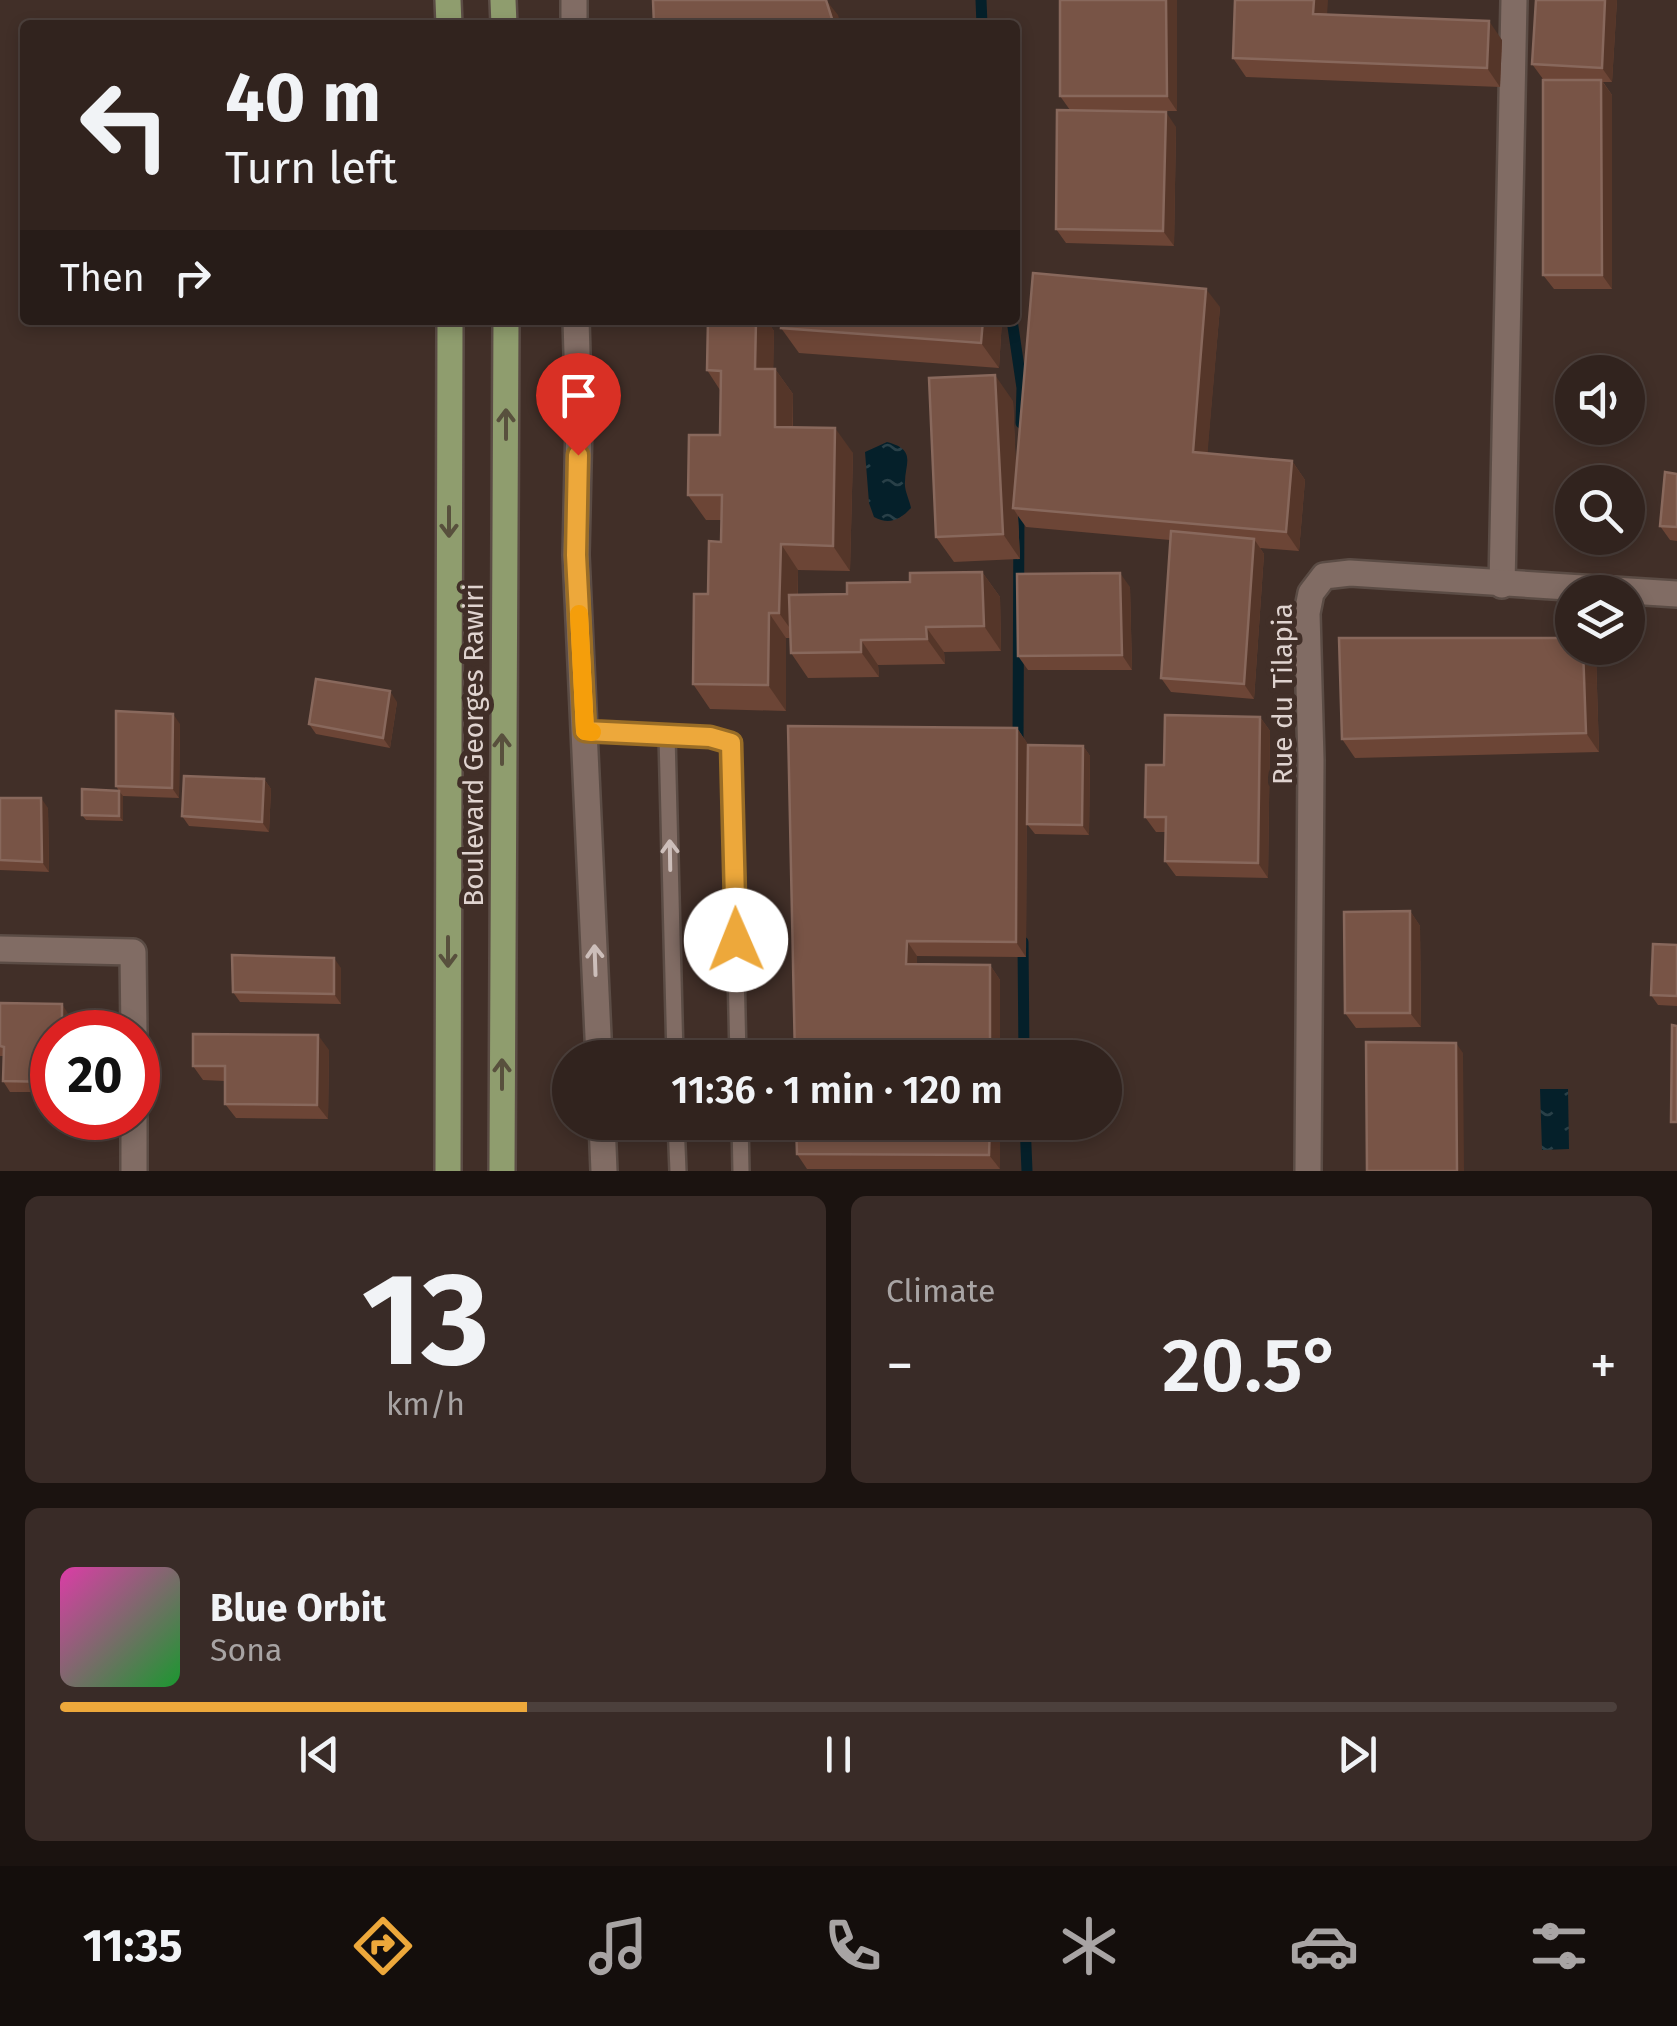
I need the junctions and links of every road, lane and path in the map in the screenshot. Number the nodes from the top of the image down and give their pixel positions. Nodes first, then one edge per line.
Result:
1 (1514, 0) edge
2 (450, 325) edge
3 (506, 325) edge
4 (576, 325) edge
5 (1502, 584) junction
6 (1677, 594) edge
7 (585, 731) junction
8 (667, 736) junction
9 (0, 949) edge
10 (134, 1010) edge
11 (598, 1040) edge
12 (675, 1040) edge
13 (738, 1040) edge
14 (134, 1140) edge
15 (603, 1140) edge
16 (677, 1140) edge
17 (740, 1140) edge
18 (134, 1171) edge
19 (448, 1171) edge
20 (502, 1171) edge
21 (604, 1171) edge
22 (678, 1171) edge
23 (741, 1171) edge
24 (1308, 1171) edge

1 - 5 street
2 -> 19 main road, Boulevard Georges Rawiri
20 -> 3 main road, Boulevard Georges Rawiri
4 - 7 street
5 - 6 street, Rue du Tilapia
5 - 24 street, Rue du Tilapia
7 - 8 lane
11 -> 7 street
12 -> 8 lane
8 - 13 lane
9 - 10 street
14 - 18 street
15 - 21 street
16 - 22 lane
17 - 23 lane

